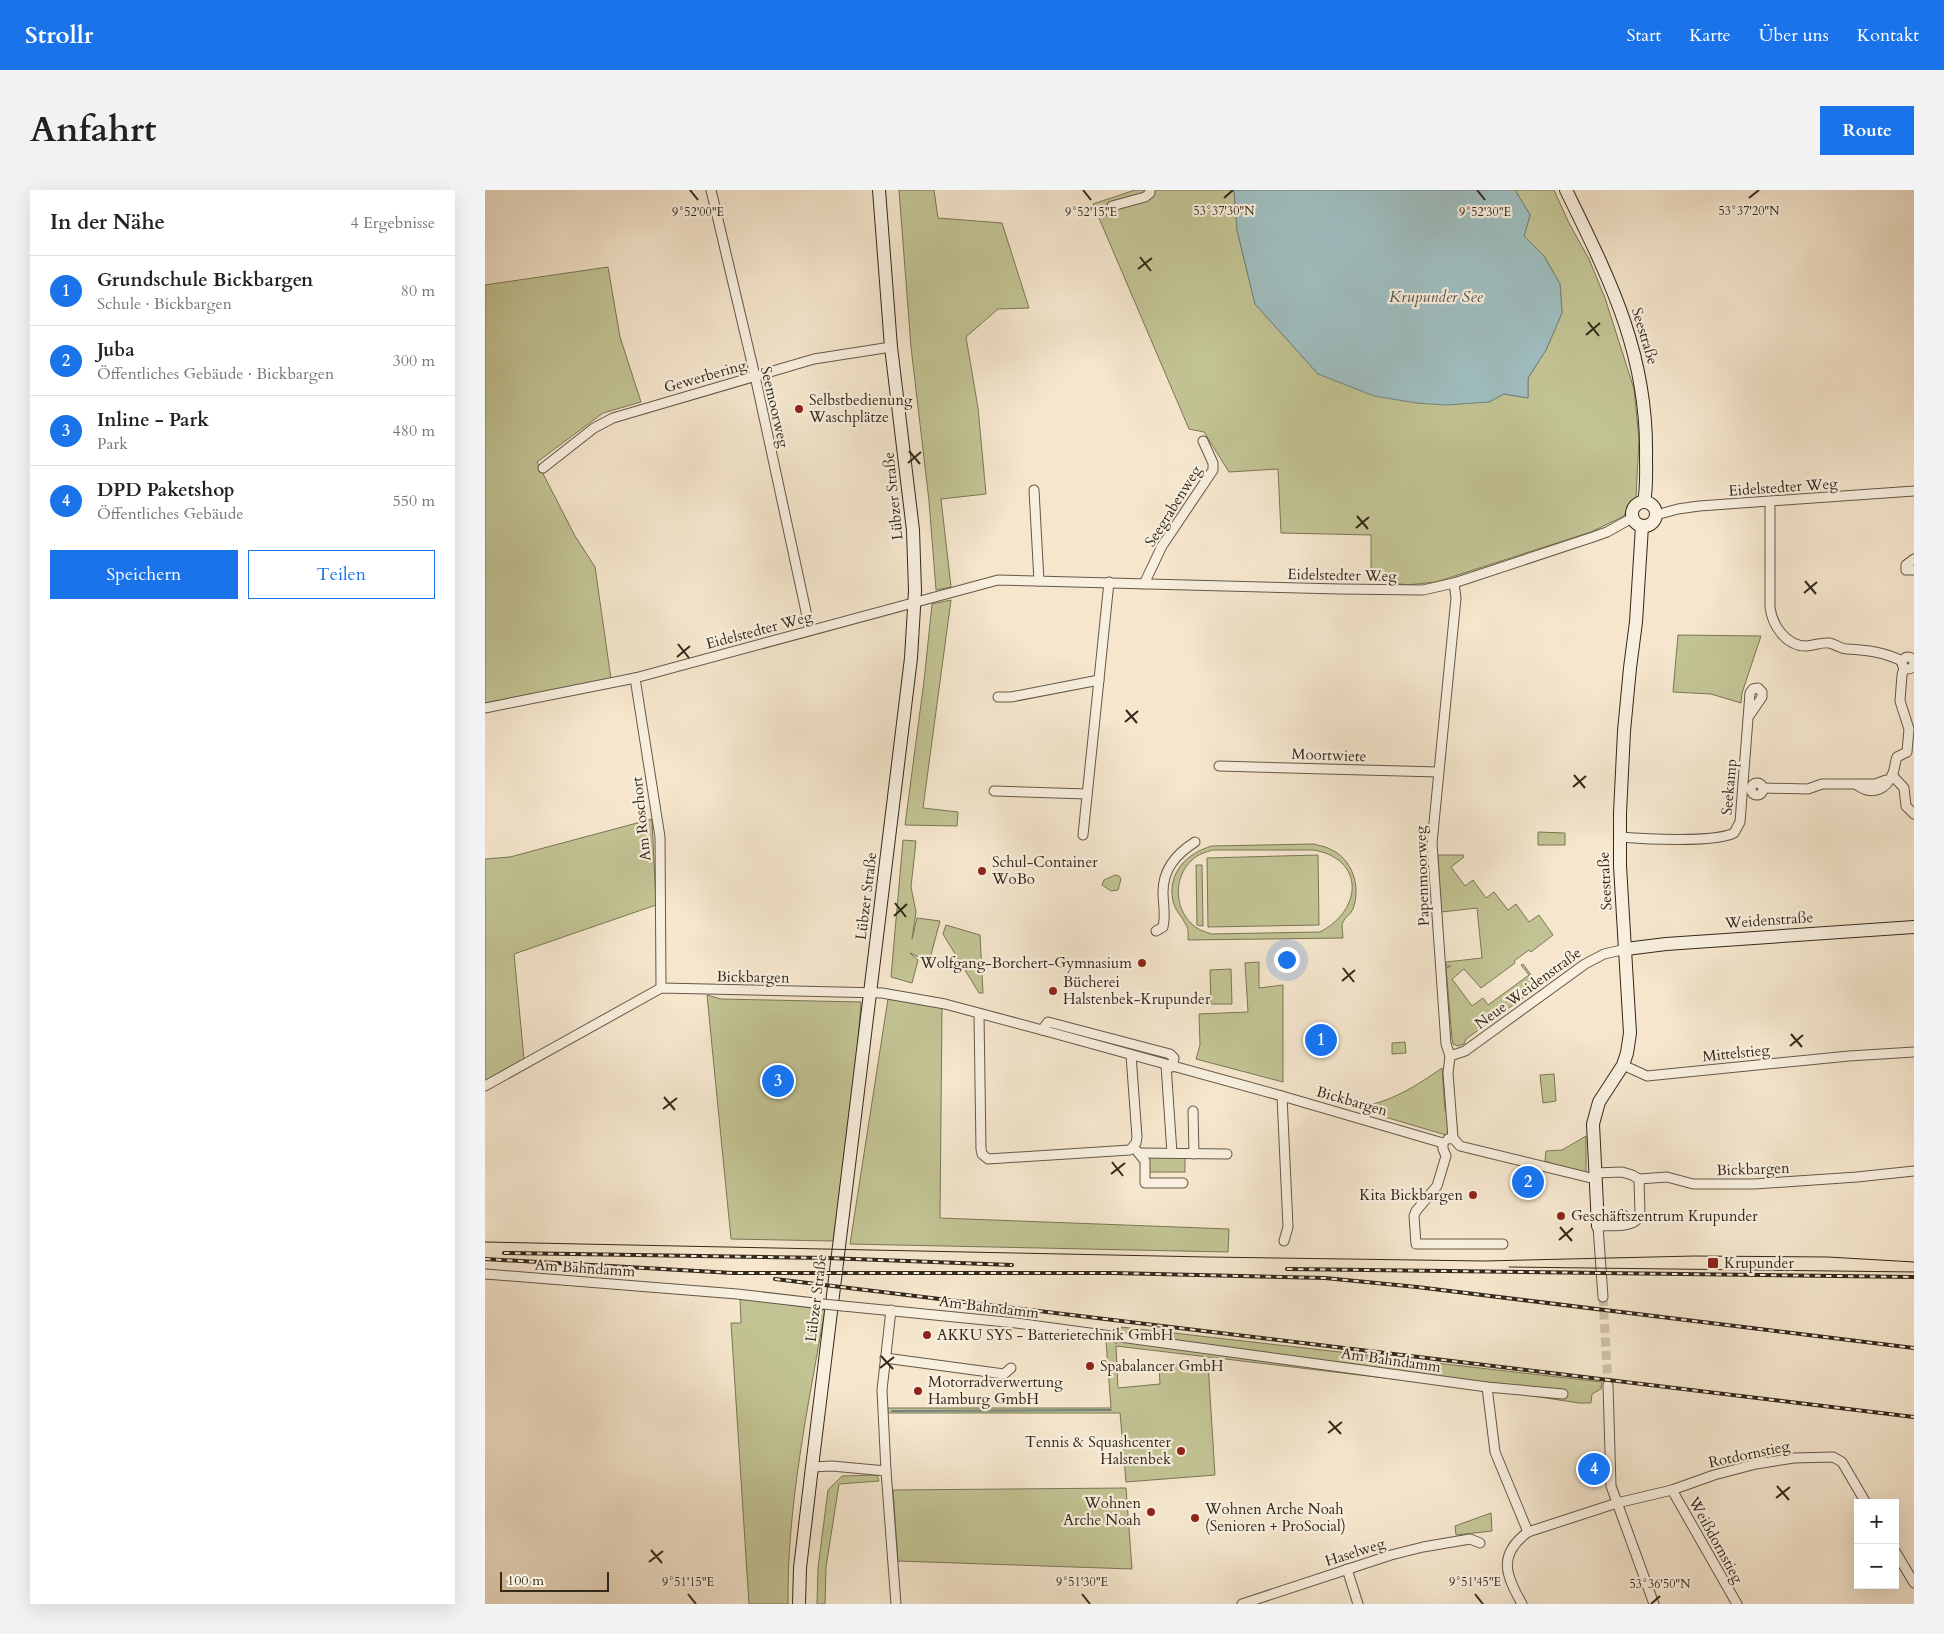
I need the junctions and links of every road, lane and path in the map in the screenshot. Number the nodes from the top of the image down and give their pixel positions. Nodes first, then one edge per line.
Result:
1 (711, 190) edge
2 (879, 190) edge
3 (1150, 190) edge
4 (1566, 190) edge
5 (1111, 213) dead end
6 (891, 348) junction
7 (755, 376) junction
8 (1203, 441) dead end
9 (543, 468) dead end
10 (1034, 490) dead end
11 (1914, 491) edge
12 (1644, 502) junction
13 (1770, 503) junction
14 (1655, 515) junction
15 (1637, 522) junction
16 (1914, 559) edge
17 (1914, 570) edge
18 (1039, 581) junction
19 (1109, 582) junction
20 (1454, 583) junction
21 (1144, 584) junction
22 (915, 603) junction
23 (810, 630) junction
24 (635, 678) junction
25 (1099, 680) junction
26 (998, 697) dead end
27 (485, 708) edge
28 (1749, 716) dead end
29 (1219, 766) dead end
30 (1438, 772) junction
31 (1892, 775) junction
32 (1747, 787) junction
33 (995, 791) dead end
34 (1087, 794) junction
35 (1914, 814) edge
36 (1083, 835) dead end
37 (1619, 837) junction
38 (1195, 842) dead end
39 (1914, 927) edge
40 (1156, 931) dead end
41 (1626, 949) junction
42 (661, 988) junction
43 (870, 993) junction
44 (979, 1014) junction
45 (1042, 1030) junction
46 (1914, 1052) edge
47 (1131, 1055) junction
48 (1451, 1056) junction
49 (1623, 1065) junction
50 (1169, 1066) junction
51 (485, 1086) edge
52 (1282, 1096) junction
53 (1193, 1111) dead end
54 (1453, 1138) junction
55 (1443, 1143) junction
56 (1136, 1150) junction
57 (1172, 1153) junction
58 (1194, 1154) junction
59 (1227, 1154) dead end
60 (1914, 1171) edge
61 (1595, 1176) junction
62 (1639, 1179) junction
63 (1183, 1183) dead end
64 (1599, 1226) junction
65 (1284, 1241) dead end
66 (1503, 1244) dead end
67 (485, 1274) edge
68 (1603, 1297) tunnel mouth
69 (891, 1310) junction
70 (885, 1358) junction
71 (1011, 1368) dead end
72 (1608, 1385) tunnel mouth
73 (1487, 1387) junction
74 (1563, 1394) dead end
75 (812, 1467) junction
76 (886, 1470) junction
77 (1672, 1490) junction
78 (1864, 1499) edge
79 (1617, 1503) junction
80 (1528, 1532) junction
81 (1480, 1544) dead end
82 (1899, 1558) edge
83 (1347, 1569) junction
84 (1914, 1582) edge
85 (799, 1604) edge
86 (897, 1604) edge
87 (1241, 1604) edge
88 (1358, 1604) edge
89 (1522, 1604) edge
90 (1654, 1604) edge
91 (1737, 1604) edge

1 - 7 street, Seemoorweg
2 - 6 street, Lübzer Straße
3 - 5 street
4 - 12 street, Seestraße
6 - 7 street, Gewerbering
6 - 22 street, Lübzer Straße
7 - 9 street, Gewerbering
7 - 23 street, Seemoorweg
8 - 21 street, Seegrabenweg
10 - 18 street
11 - 13 street, Eidelstedter Weg
12 - 14 street
12 - 15 street
13 - 14 street, Eidelstedter Weg
13 - 31 street
14 - 15 street
15 - 20 street, Eidelstedter Weg
15 - 37 street, Seestraße
16 - 17 street
18 - 19 street, Eidelstedter Weg
18 - 22 street, Eidelstedter Weg
19 - 21 street, Eidelstedter Weg
19 - 25 street
20 - 21 street, Eidelstedter Weg
20 - 30 street, Papenmoorweg
22 - 23 street, Eidelstedter Weg
22 - 43 street, Lübzer Straße
23 - 24 street, Eidelstedter Weg
24 - 27 street, Eidelstedter Weg
24 - 42 street, Am Roschort
25 - 26 street
25 - 34 street
28 - 32 street, Seekamp
29 - 30 street, Moortwiete
30 - 48 street, Papenmoorweg
31 - 32 street
31 - 35 street
32 - 37 street, Seekamp
33 - 34 street
34 - 36 street
37 - 41 street, Seestraße
38 - 40 street
39 - 41 street, Weidenstraße
41 - 48 street, Neue Weidenstraße
41 - 49 street, Seestraße
42 - 43 street, Bickbargen
42 - 51 street
43 - 44 street, Bickbargen
43 - 75 street, Lübzer Straße
44 - 45 street, Bickbargen
44 - 56 street
45 - 47 street, Bickbargen
45 - 50 street, Bickbargen
46 - 49 street, Mittelstieg
47 - 50 street, Bickbargen
47 - 56 street
48 - 54 street, Papenmoorweg
49 - 61 street, Seestraße
50 - 52 street, Bickbargen
50 - 57 street
52 - 55 street, Bickbargen
52 - 65 street
53 - 58 street
54 - 55 street
54 - 61 street, Bickbargen
55 - 66 street
56 - 57 street
56 - 63 street
57 - 58 street
58 - 59 street
60 - 62 street, Bickbargen
61 - 62 street, Bickbargen
61 - 64 street, Seestraße
62 - 64 street
64 - 68 street, Seestraße
67 - 69 street, Am Bahndamm, bridge
69 - 70 street
69 - 73 street, Am Bahndamm
70 - 71 street
70 - 76 street
72 - 79 street
73 - 74 street, Am Bahndamm
73 - 80 street
75 - 76 street
75 - 85 street, Lübzer Straße
76 - 86 street
77 - 78 street, Rotdornstieg
77 - 79 street, Rotdornstieg
77 - 91 street, Weißdornstieg
79 - 80 street, Rotdornstieg
79 - 90 street
80 - 89 street
81 - 83 street, Haselweg
82 - 84 street
83 - 87 street, Haselweg
83 - 88 street

